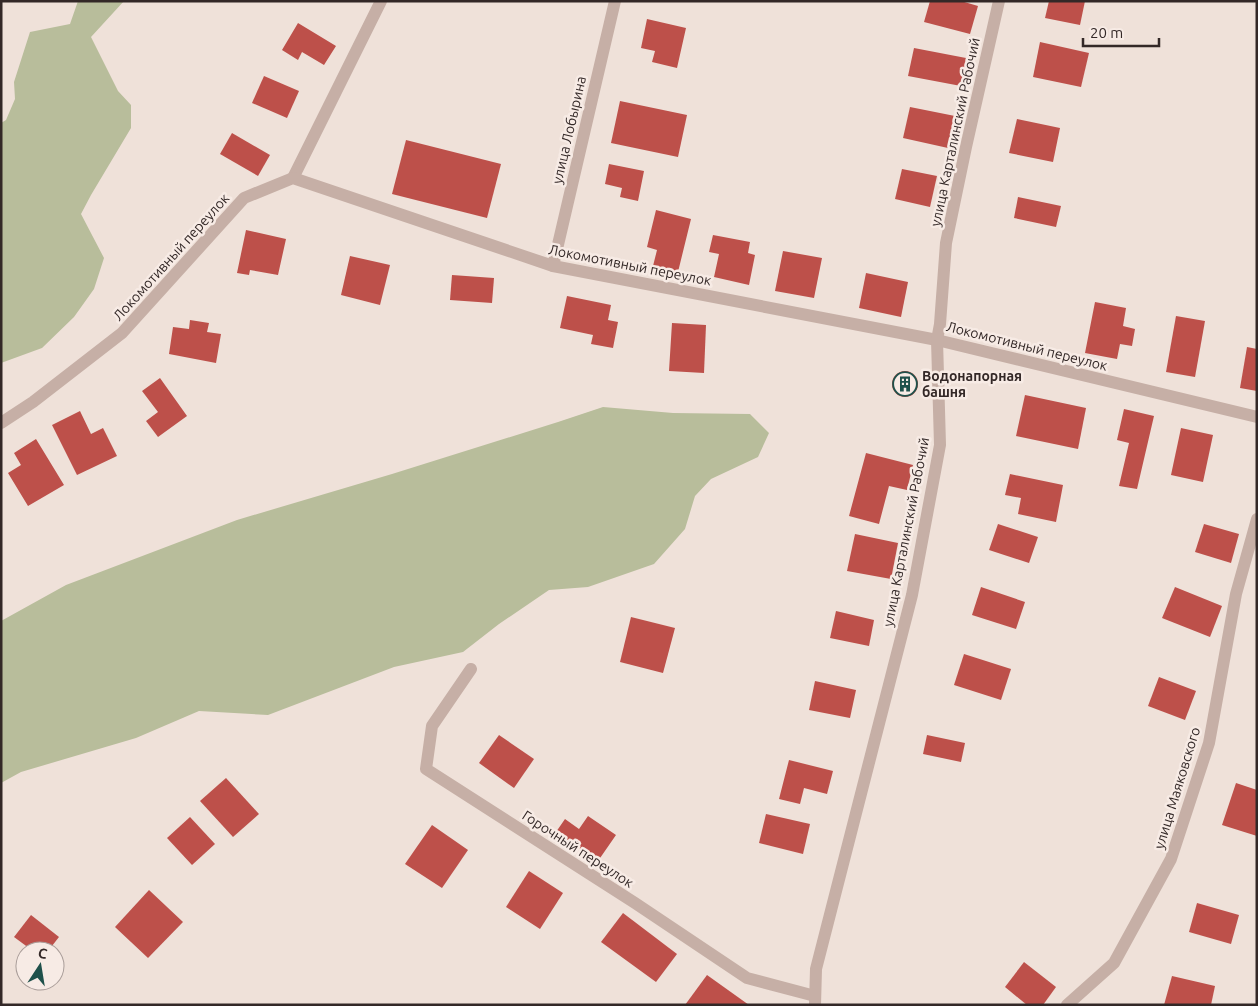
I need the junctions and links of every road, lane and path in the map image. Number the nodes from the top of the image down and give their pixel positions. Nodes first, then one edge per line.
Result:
1 (381, 1) edge
2 (615, 1) edge
3 (999, 1) edge
4 (293, 178) junction
5 (553, 266) junction
6 (937, 340) junction
7 (1257, 417) edge
8 (1, 424) edge
9 (1257, 519) edge
10 (471, 669) dead end
11 (815, 1001) edge
12 (1067, 1005) edge

1 - 4 street
2 - 5 street, улица Лобырина
3 - 6 street, улица Карталинский Рабочий
4 - 5 street, Локомотивный переулок
4 - 8 street, Локомотивный переулок
5 - 6 street, Локомотивный переулок
6 - 7 street, Локомотивный переулок
6 - 11 street, улица Карталинский Рабочий
9 - 12 street, улица Маяковского
10 - 11 street, Горочный переулок

